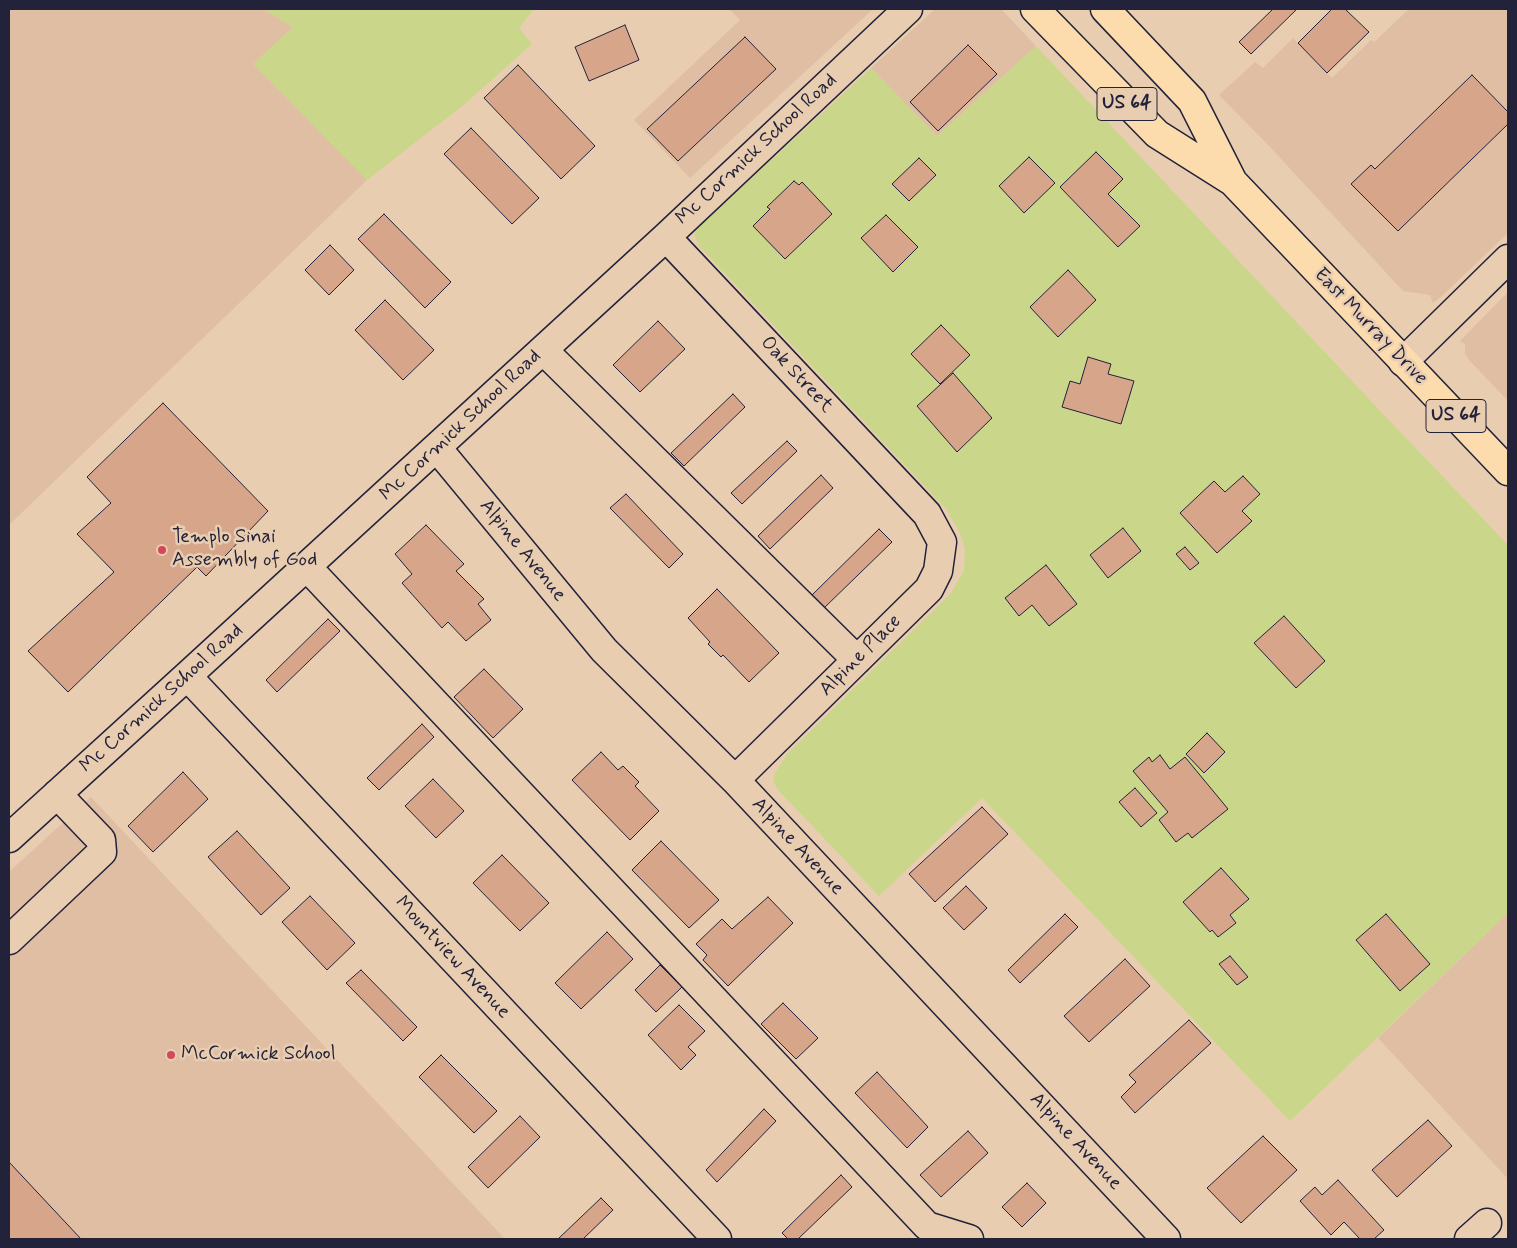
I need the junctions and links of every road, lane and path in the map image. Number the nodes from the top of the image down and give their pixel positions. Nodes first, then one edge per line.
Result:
1 (908, 9) edge
2 (1035, 9) edge
3 (1105, 9) edge
4 (1233, 182) junction
5 (666, 237) junction
6 (1508, 259) edge
7 (543, 350) junction
8 (1403, 362) junction
9 (437, 448) junction
10 (1508, 471) edge
11 (927, 514) joint
12 (307, 567) junction
13 (857, 660) junction
14 (187, 676) junction
15 (734, 780) junction
16 (57, 794) junction
17 (9, 838) edge
18 (9, 940) edge
19 (1154, 1237) edge
20 (717, 1239) edge
21 (969, 1239) edge

1 - 5 street, Mc Cormick School Road
2 - 4 highway, East Murray Drive / US 64
3 - 4 highway, East Murray Drive / US 64
4 - 8 highway, East Murray Drive / US 64
5 - 7 street, Mc Cormick School Road
5 - 11 street, Oak Street
6 - 8 street
7 - 9 street, Mc Cormick School Road
7 - 13 street
8 - 10 highway, East Murray Drive / US 64
9 - 12 street, Mc Cormick School Road
9 - 15 street, Alpine Avenue
11 - 13 street, Alpine Place
12 - 14 street, Mc Cormick School Road
12 - 21 street
13 - 15 street, Alpine Place
14 - 16 street, Mc Cormick School Road
14 - 20 street, Mountview Avenue
15 - 19 street, Alpine Avenue
16 - 17 street, Mc Cormick School Road
16 - 18 street

